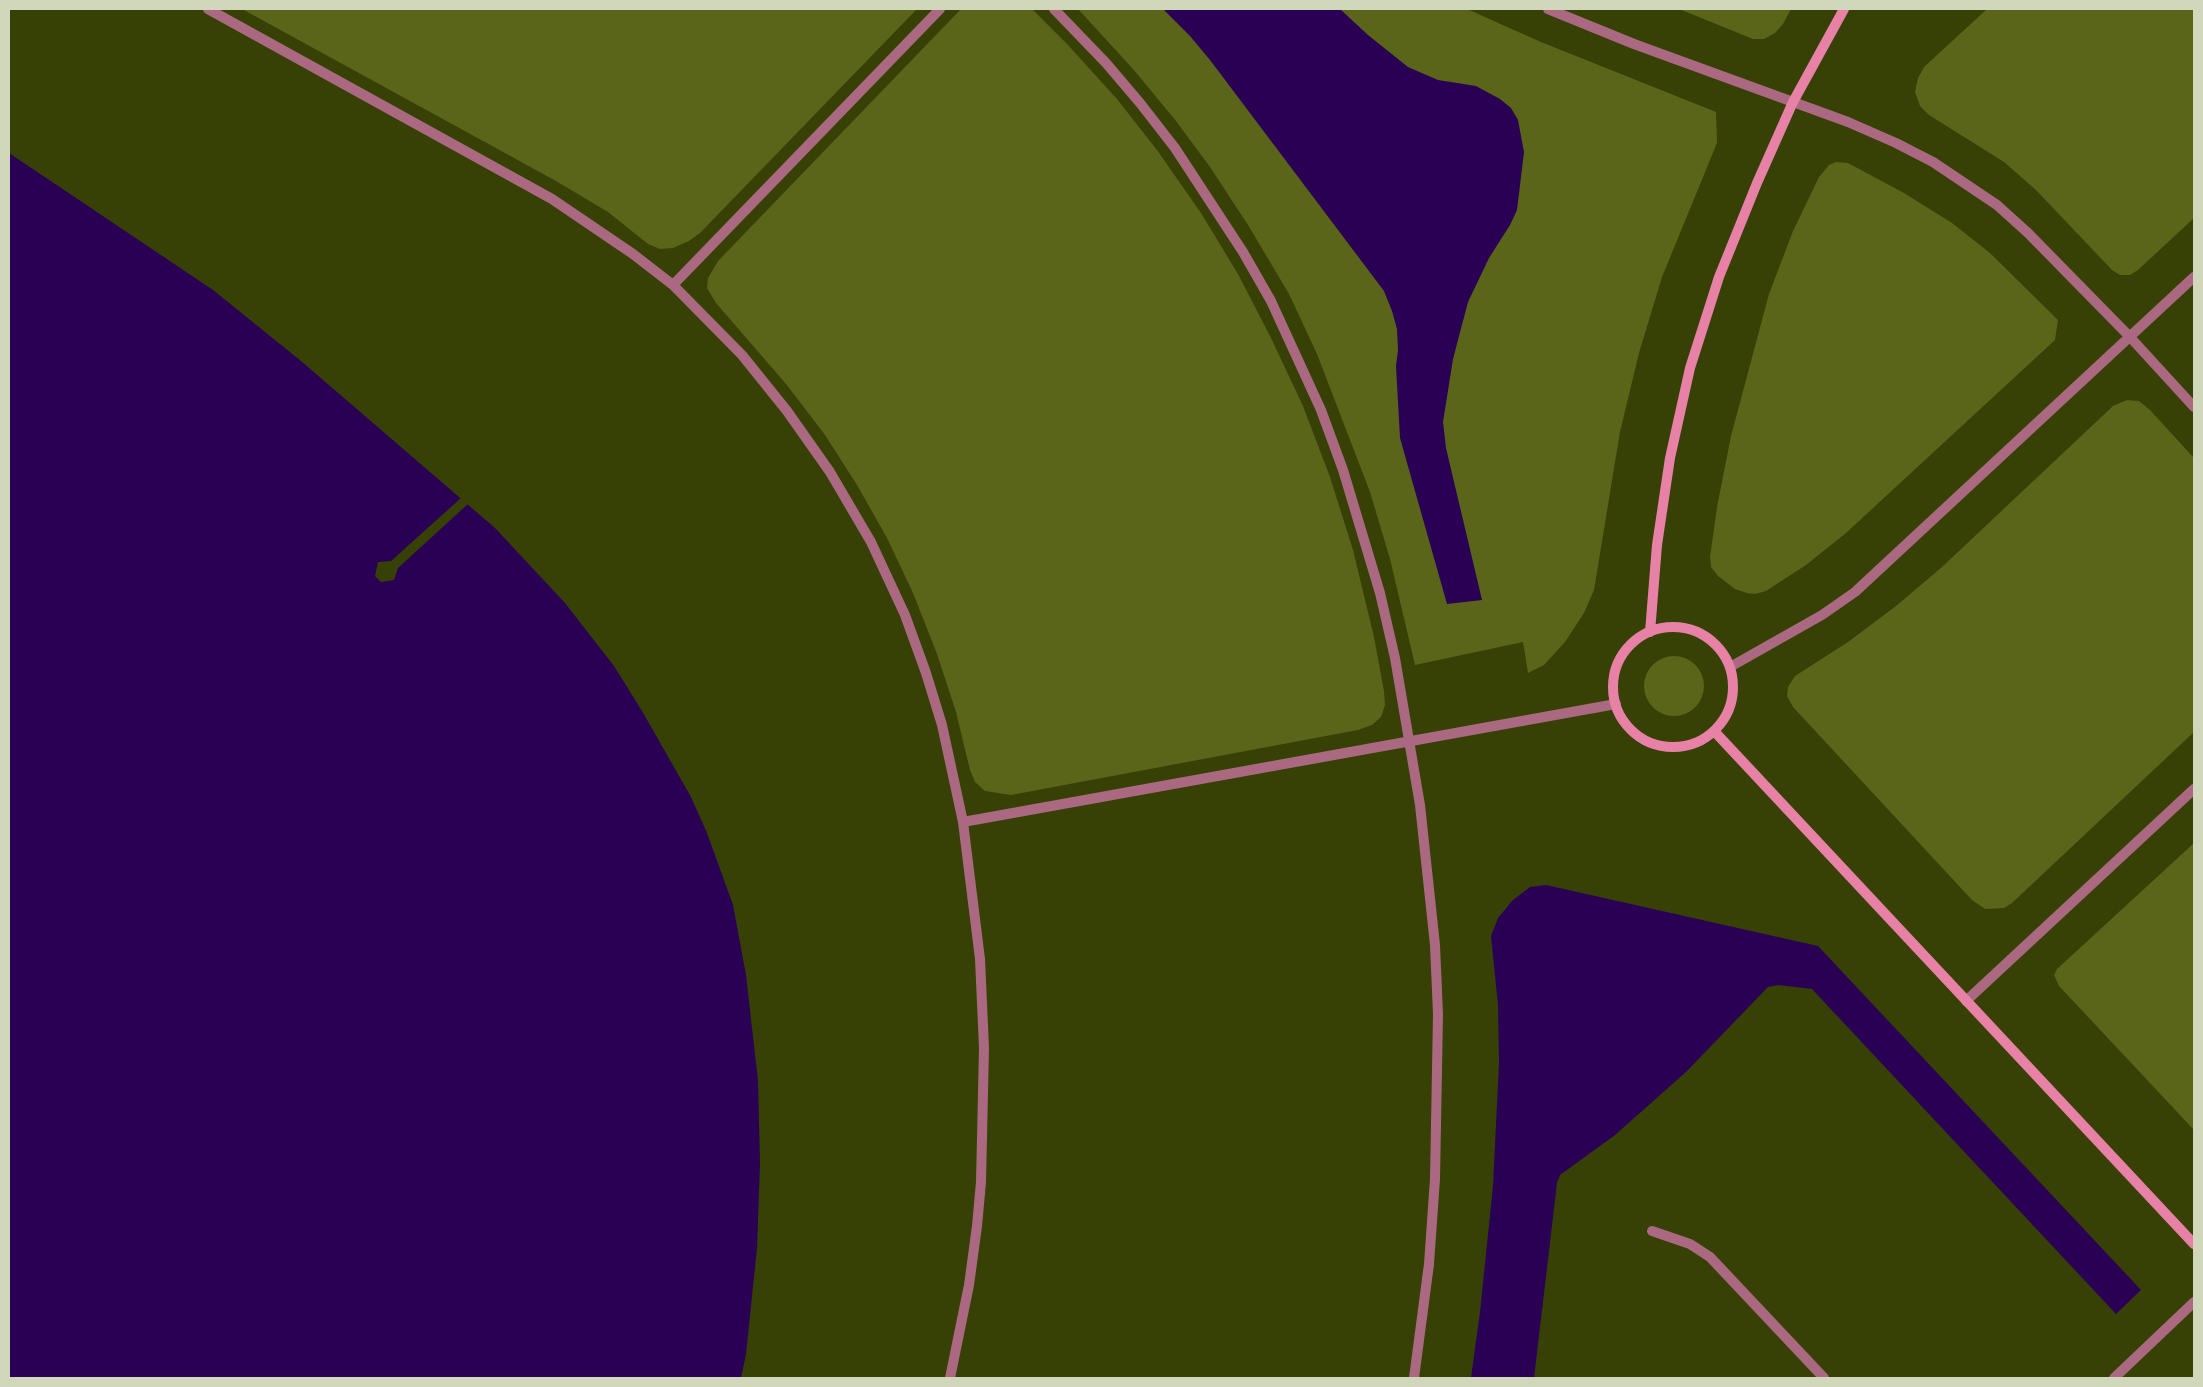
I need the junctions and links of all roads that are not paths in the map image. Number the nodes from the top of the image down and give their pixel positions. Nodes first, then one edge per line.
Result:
1 (208, 9) edge
2 (940, 9) edge
3 (1054, 9) edge
4 (1548, 9) edge
5 (1844, 9) edge
6 (1793, 102) junction
7 (2194, 277) edge
8 (673, 285) junction
9 (2130, 337) junction
10 (2194, 407) edge
11 (1650, 632) junction
12 (1730, 667) junction
13 (1616, 704) junction
14 (1714, 731) junction
15 (1410, 741) junction
16 (2194, 789) edge
17 (963, 822) junction
18 (1966, 1001) junction
19 (1652, 1231) dead end
20 (2194, 1244) edge
21 (2194, 1302) edge
22 (950, 1378) edge
23 (1414, 1378) edge
24 (1824, 1378) edge
25 (2114, 1378) edge

1 - 8 street
2 - 8 street
3 - 15 street
4 - 6 street
5 - 6 street
6 - 9 street
6 - 11 street
7 - 9 street
8 - 17 street
9 - 10 street
9 - 12 street
11 - 12 street
11 - 13 street
12 - 14 street
13 - 14 street
13 - 15 street
14 - 18 street
15 - 17 street
15 - 23 street
16 - 18 street
17 - 22 street
18 - 20 street
19 - 24 street
21 - 25 street

